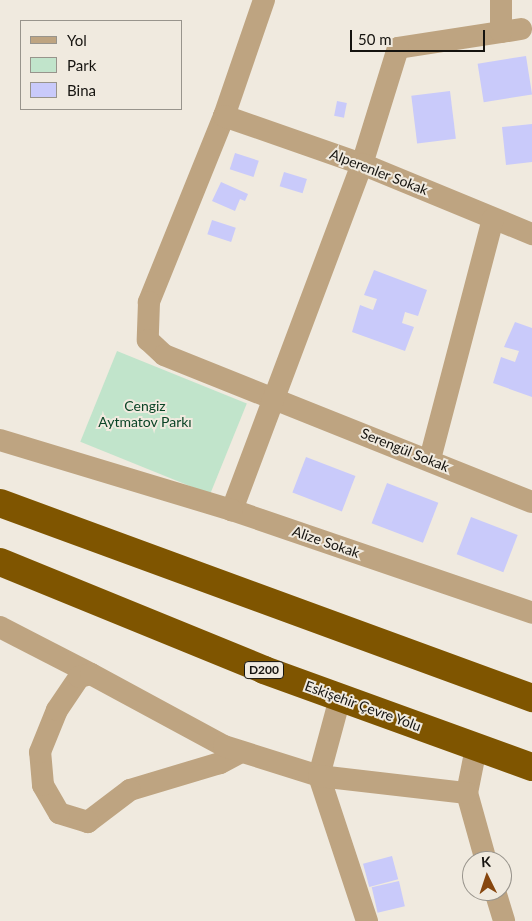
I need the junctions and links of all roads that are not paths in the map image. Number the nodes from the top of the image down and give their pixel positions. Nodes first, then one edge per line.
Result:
1 (264, 0) edge
2 (501, 0) edge
3 (224, 116) junction
4 (362, 164) junction
5 (494, 219) junction
6 (532, 234) edge
7 (276, 399) junction
8 (0, 440) edge
9 (430, 459) junction
10 (532, 502) edge
11 (0, 503) edge
12 (232, 510) junction
13 (0, 562) edge
14 (532, 613) edge
15 (0, 627) edge
16 (91, 674) junction
17 (340, 698) junction
18 (532, 698) edge
19 (476, 748) junction
20 (241, 752) junction
21 (532, 767) edge
22 (319, 776) junction
23 (467, 793) junction
24 (483, 851) edge
25 (498, 901) edge
26 (366, 921) edge
27 (504, 921) edge

1 - 3 street, Serengül Sokak
2 - 4 street
3 - 4 street, Alperenler Sokak
3 - 7 street, Serengül Sokak
4 - 5 street, Alperenler Sokak
4 - 7 street
5 - 6 street, Alperenler Sokak
5 - 9 street
7 - 9 street, Serengül Sokak
7 - 12 street
8 - 12 street, Alize Sokak
9 - 10 street, Serengül Sokak
11 - 18 highway
12 - 14 street, Alize Sokak
13 - 17 highway, Eskişehir Çevre Yolu / D200
15 - 16 street
16 - 20 street
16 - 20 street
17 - 19 highway, Eskişehir Çevre Yolu / D200
17 - 22 street
19 - 21 highway, Eskişehir Çevre Yolu / D200
19 - 23 street
20 - 22 street
22 - 23 street
22 - 26 street
23 - 24 street
25 - 27 street

